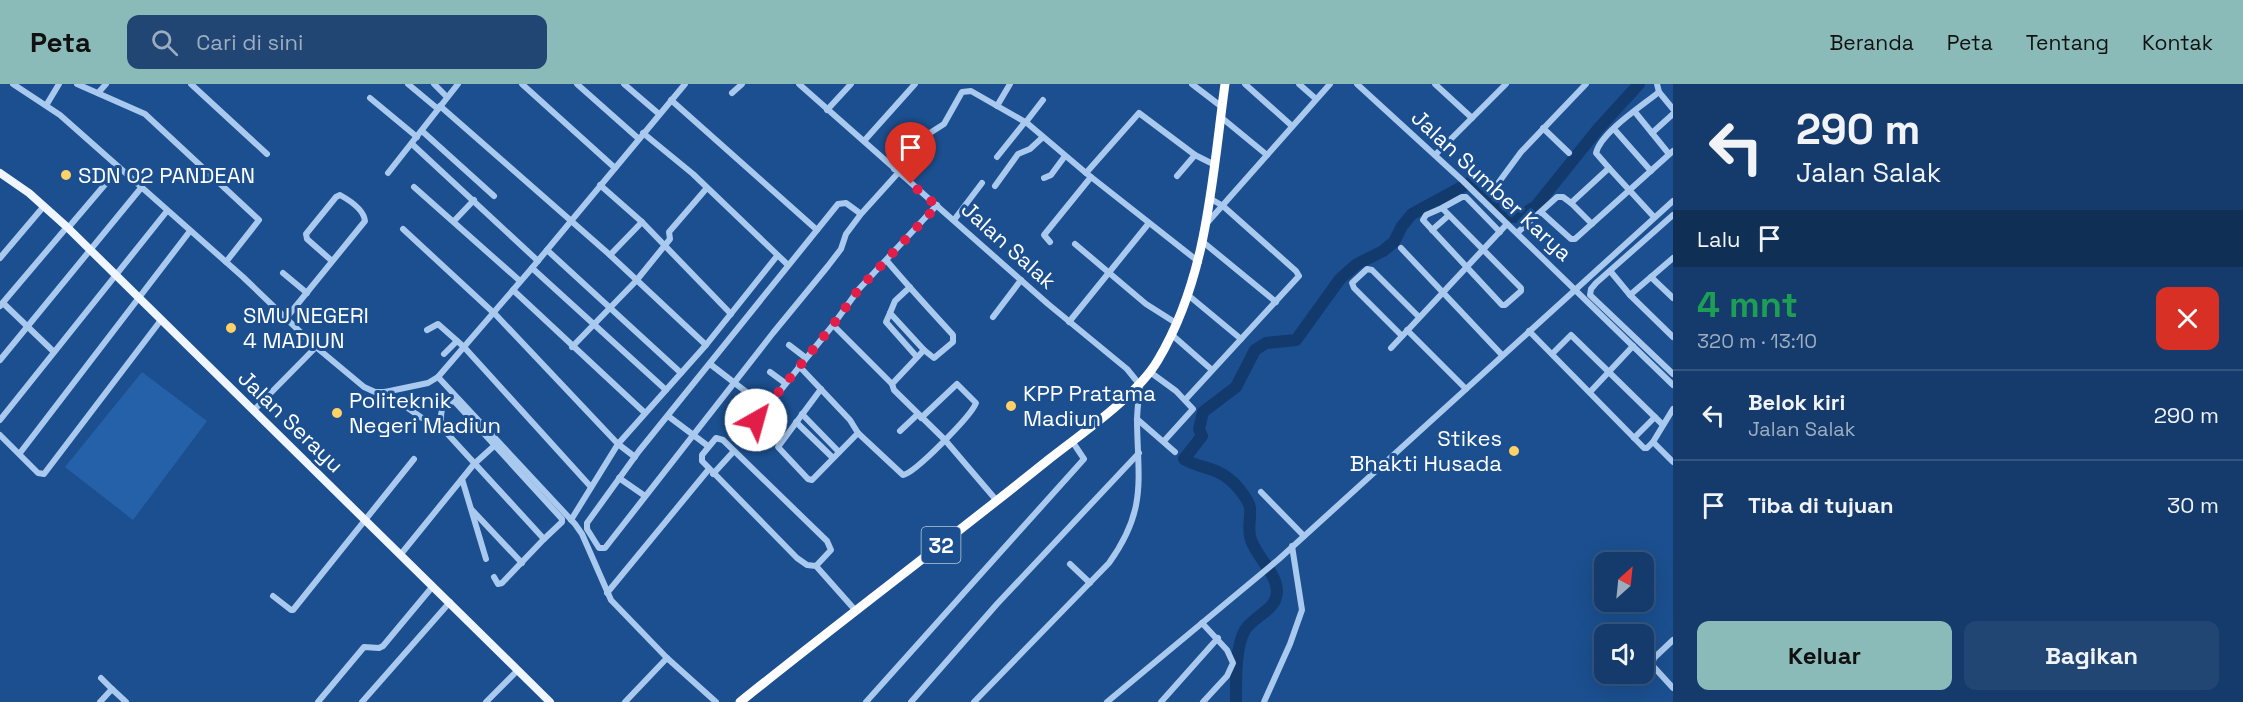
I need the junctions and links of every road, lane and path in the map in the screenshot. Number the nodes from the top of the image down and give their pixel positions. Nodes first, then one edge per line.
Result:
1 (14, 84) edge
2 (59, 84) edge
3 (77, 84) edge
4 (106, 84) edge
5 (191, 84) edge
6 (408, 84) edge
7 (434, 84) edge
8 (458, 84) edge
9 (522, 84) edge
10 (577, 84) edge
11 (624, 84) edge
12 (685, 84) edge
13 (742, 84) edge
14 (800, 84) edge
15 (851, 84) edge
16 (915, 84) edge
17 (1010, 84) edge
18 (1192, 84) edge
19 (1226, 84) edge
20 (1245, 84) edge
21 (1299, 84) edge
22 (1330, 84) edge
23 (1357, 84) edge
24 (1435, 84) edge
25 (1506, 84) edge
26 (1586, 84) edge
27 (1657, 84) edge
28 (1659, 92) junction
29 (98, 93) junction
30 (732, 93) dead end
31 (447, 97) junction
32 (370, 98) dead end
33 (1316, 99) junction
34 (671, 100) junction
35 (1043, 100) dead end
36 (47, 104) junction
37 (997, 106) junction
38 (439, 107) junction
39 (1222, 107) junction
40 (1673, 109) edge
41 (827, 110) junction
42 (1635, 112) junction
43 (659, 114) junction
44 (1673, 114) edge
45 (1222, 118) junction
46 (1472, 118) junction
47 (1026, 122) junction
48 (1292, 126) junction
49 (1543, 128) junction
50 (1614, 129) junction
51 (1652, 133) junction
52 (420, 134) junction
53 (641, 136) junction
54 (1043, 137) junction
55 (864, 141) junction
56 (412, 144) junction
57 (1671, 152) edge
58 (1569, 153) dead end
59 (267, 154) dead end
60 (1195, 155) junction
61 (1267, 155) junction
62 (1435, 155) junction
63 (1065, 156) junction
64 (997, 157) dead end
65 (1215, 165) junction
66 (119, 168) junction
67 (615, 168) junction
68 (1609, 168) junction
69 (896, 171) junction
70 (1651, 171) junction
71 (0, 173) edge
72 (388, 173) dead end
73 (1088, 175) junction
74 (1178, 176) dead end
75 (1044, 178) dead end
76 (982, 183) dead end
77 (600, 185) junction
78 (995, 186) dead end
79 (1496, 186) dead end
80 (414, 187) dead end
81 (141, 188) junction
82 (706, 189) junction
83 (1630, 190) junction
84 (494, 196) dead end
85 (1211, 199) junction
86 (474, 200) junction
87 (1673, 201) edge
88 (1571, 203) junction
89 (44, 206) junction
90 (937, 206) junction
91 (1223, 206) junction
92 (1442, 208) junction
93 (167, 211) junction
94 (1541, 212) junction
95 (861, 214) junction
96 (1448, 216) junction
97 (1673, 216) edge
98 (1654, 217) junction
99 (954, 220) junction
100 (454, 221) junction
101 (570, 222) junction
102 (642, 222) junction
103 (1149, 223) junction
104 (1206, 224) junction
105 (1507, 224) junction
106 (1592, 224) junction
107 (67, 227) junction
108 (404, 229) dead end
109 (817, 230) junction
110 (1432, 230) junction
111 (190, 231) junction
112 (1500, 232) junction
113 (1517, 233) junction
114 (1050, 242) dead end
115 (1203, 242) junction
116 (1075, 243) dead end
117 (665, 245) junction
118 (1401, 248) dead end
119 (547, 250) junction
120 (1481, 250) junction
121 (90, 251) junction
122 (610, 255) junction
123 (777, 256) junction
124 (0, 258) edge
125 (332, 261) junction
126 (538, 261) junction
127 (886, 261) junction
128 (226, 262) junction
129 (1199, 262) junction
130 (1672, 262) edge
131 (788, 265) junction
132 (1465, 267) junction
133 (532, 268) junction
134 (1108, 272) junction
135 (1611, 272) junction
136 (283, 273) dead end
137 (114, 275) junction
138 (1651, 277) junction
139 (1021, 280) junction
140 (520, 281) junction
141 (636, 281) junction
142 (910, 287) junction
143 (1574, 289) junction
144 (513, 290) junction
145 (1442, 292) junction
146 (307, 293) junction
147 (1630, 295) junction
148 (1188, 296) junction
149 (139, 298) junction
150 (1673, 298) edge
151 (1276, 302) junction
152 (1, 305) edge
153 (610, 306) junction
154 (494, 313) junction
155 (890, 313) junction
156 (732, 314) junction
157 (993, 316) dead end
158 (287, 317) junction
159 (1419, 317) junction
160 (161, 320) junction
161 (1069, 322) junction
162 (594, 323) junction
163 (1176, 323) junction
164 (833, 325) junction
165 (28, 327) junction
166 (427, 330) dead end
167 (1407, 330) junction
168 (1529, 331) junction
169 (1171, 334) junction
170 (1402, 336) junction
171 (1673, 337) edge
172 (1241, 339) junction
173 (457, 341) junction
174 (706, 345) junction
175 (789, 345) dead end
176 (1633, 346) junction
177 (316, 347) junction
178 (464, 347) junction
179 (572, 347) junction
180 (1391, 348) dead end
181 (924, 350) junction
182 (54, 352) junction
183 (444, 354) dead end
184 (1552, 354) junction
185 (1502, 355) junction
186 (917, 357) junction
187 (806, 358) junction
188 (0, 360) edge
189 (710, 364) junction
190 (799, 366) junction
191 (1212, 370) junction
192 (1609, 371) junction
193 (770, 372) dead end
194 (1150, 372) junction
195 (681, 373) junction
196 (1673, 374) edge
197 (437, 378) junction
198 (785, 383) junction
199 (735, 384) junction
200 (892, 384) junction
201 (1140, 385) junction
202 (1673, 385) edge
203 (821, 389) junction
204 (1466, 389) junction
205 (666, 390) junction
206 (385, 392) junction
207 (1590, 392) junction
208 (1185, 400) junction
209 (766, 407) junction
210 (1673, 409) edge
211 (253, 411) junction
212 (645, 413) junction
213 (802, 414) junction
214 (668, 416) junction
215 (920, 416) junction
216 (1655, 417) junction
217 (422, 418) dead end
218 (1137, 419) junction
219 (0, 420) edge
220 (796, 422) junction
221 (1663, 425) junction
222 (900, 431) dead end
223 (747, 432) dead end
224 (858, 433) junction
225 (0, 435) edge
226 (693, 435) junction
227 (1634, 438) junction
228 (945, 440) junction
229 (1072, 441) junction
230 (1164, 441) junction
231 (1653, 442) junction
232 (618, 444) junction
233 (494, 446) junction
234 (708, 446) junction
235 (734, 451) junction
236 (839, 452) junction
237 (1175, 452) dead end
238 (20, 453) junction
239 (1138, 453) junction
240 (635, 457) junction
241 (832, 458) junction
242 (414, 459) dead end
243 (1673, 462) edge
244 (474, 464) junction
245 (711, 472) junction
246 (619, 478) junction
247 (459, 482) junction
248 (591, 487) junction
249 (1261, 492) dead end
250 (645, 496) junction
251 (997, 501) junction
252 (472, 509) junction
253 (366, 520) junction
254 (571, 520) junction
255 (1304, 536) junction
256 (544, 539) junction
257 (1292, 546) junction
258 (401, 554) junction
259 (486, 559) dead end
260 (522, 563) junction
261 (1070, 564) dead end
262 (816, 566) junction
263 (494, 578) dead end
264 (1090, 583) junction
265 (433, 586) junction
266 (607, 593) junction
267 (273, 596) dead end
268 (450, 602) junction
269 (856, 611) junction
270 (1202, 623) junction
271 (1218, 638) junction
272 (1673, 640) edge
273 (667, 658) junction
274 (518, 670) junction
275 (101, 678) dead end
276 (1673, 688) edge
277 (111, 689) junction
278 (100, 702) edge
279 (126, 702) edge
280 (318, 702) edge
281 (362, 702) edge
282 (486, 702) edge
283 (550, 702) edge
284 (625, 702) edge
285 (716, 702) edge
286 (740, 702) edge
287 (866, 702) edge
288 (911, 702) edge
289 (974, 702) edge
290 (1107, 702) edge
291 (1161, 702) edge
292 (1203, 702) edge
293 (1264, 702) edge

1 - 36 street
2 - 36 street
3 - 29 street
4 - 29 street
5 - 59 street
6 - 38 street
7 - 31 street
8 - 31 street
9 - 67 street
10 - 53 street
11 - 43 street
12 - 34 street
13 - 30 street
14 - 41 street, Jalan Salak
15 - 41 street
16 - 55 street
17 - 37 street
18 - 39 street
19 - 39 highway, 32
20 - 48 street
21 - 33 street
22 - 33 street
23 - 62 street, Jalan Sumber Karya
24 - 46 street
25 - 46 street
26 - 49 street
27 - 28 street
28 - 40 street
28 - 42 street
29 - 128 street
31 - 38 street
32 - 52 street
33 - 48 street
34 - 43 street
34 - 109 street
35 - 47 street
36 - 66 street
37 - 47 street
37 - 69 street
38 - 52 street
38 - 101 street
39 - 45 highway, 32
41 - 55 street, Jalan Salak
42 - 50 street
42 - 51 street
43 - 53 street
44 - 51 street
45 - 61 street
45 - 65 highway, 32
46 - 62 street
47 - 54 street
47 - 64 street
48 - 61 street
49 - 58 street
49 - 79 street
50 - 68 street
50 - 70 street
51 - 57 street
52 - 56 street
52 - 84 street
53 - 67 street
53 - 82 street
54 - 63 street
54 - 78 street
55 - 69 street, Jalan Salak
56 - 72 street
56 - 86 street
57 - 70 street
60 - 65 street
60 - 73 street
60 - 74 street
61 - 91 street
62 - 105 street, Jalan Sumber Karya
63 - 73 street
63 - 75 street
65 - 85 highway, 32
66 - 81 street
66 - 107 street
67 - 77 street
68 - 83 street
68 - 88 street
69 - 90 street, Jalan Salak
69 - 95 street
70 - 83 street
71 - 89 main road, Jalan Serayu
73 - 103 street
73 - 114 street
76 - 99 street
77 - 101 street
77 - 102 street
80 - 100 street
81 - 93 street
81 - 121 street
82 - 117 street
82 - 123 street
83 - 98 street
83 - 106 street
85 - 91 street
85 - 104 highway, 32
86 - 100 street
86 - 126 street
87 - 98 street
88 - 94 street
88 - 106 street
89 - 107 main road, Jalan Serayu
89 - 124 street
90 - 99 street, Jalan Salak
90 - 127 street
91 - 104 street
91 - 151 street
92 - 96 street
92 - 110 street
92 - 112 street
93 - 111 street
93 - 137 street
94 - 106 street
94 - 113 street
95 - 109 street
95 - 199 street
96 - 110 street
96 - 120 street
97 - 135 street
98 - 143 street
99 - 139 street, Jalan Salak
100 - 140 street
101 - 119 street
101 - 122 street
102 - 117 street
102 - 122 street
103 - 129 street
103 - 134 street
104 - 115 highway, 32
105 - 112 street
105 - 113 street, Jalan Sumber Karya
107 - 121 main road, Jalan Serayu
107 - 152 street
108 - 154 street
109 - 131 street
110 - 132 street
111 - 128 street
111 - 149 street
112 - 120 street
113 - 143 street, Jalan Sumber Karya
115 - 129 highway, 32
115 - 151 street
116 - 134 street
117 - 141 street
117 - 156 street
118 - 145 street
119 - 126 street
119 - 153 street
120 - 132 street
120 - 132 street
121 - 137 main road, Jalan Serayu
121 - 165 street
122 - 141 street
123 - 131 street
123 - 156 street
125 - 125 street
125 - 146 street
126 - 133 street
127 - 142 street
127 - 164 street
128 - 158 street
129 - 148 highway, 32
130 - 138 street
131 - 189 street
132 - 145 street
133 - 140 street
133 - 162 street
134 - 161 street
134 - 163 street
135 - 147 street
135 - 196 street
136 - 146 street
137 - 149 main road, Jalan Serayu
137 - 182 street
138 - 147 street
138 - 150 street
139 - 157 street
139 - 161 street, Jalan Salak
140 - 144 street
141 - 153 street
141 - 174 street
142 - 155 street
142 - 181 street
143 - 168 street
143 - 176 street, Jalan Sumber Karya
144 - 154 street
144 - 179 street
145 - 159 street
145 - 185 street
146 - 158 street
147 - 171 street
148 - 163 highway, 32
148 - 172 street
149 - 160 main road, Jalan Serayu
149 - 238 street
151 - 172 street
152 - 165 street
153 - 162 street
153 - 195 street
154 - 178 street
154 - 232 street
155 - 181 street
155 - 186 street
156 - 174 street
158 - 177 street
159 - 167 street
159 - 170 street
160 - 211 main road, Jalan Serayu
160 - 238 street
161 - 201 street, Jalan Salak
162 - 179 street
162 - 205 street
163 - 169 highway, 32
164 - 187 street
164 - 200 street
165 - 182 street
165 - 188 street
166 - 173 street
167 - 170 street
167 - 204 street
168 - 184 street
168 - 185 street
169 - 191 street
169 - 194 highway, 32
170 - 180 street
172 - 191 street
173 - 178 street
173 - 183 street
174 - 195 street
175 - 187 street
176 - 192 street
176 - 202 street, Jalan Sumber Karya
177 - 206 street
177 - 211 street
178 - 197 street
178 - 248 street
179 - 212 street
181 - 186 street
182 - 219 street
184 - 192 street
184 - 207 street
185 - 204 street
186 - 200 street
187 - 190 street
189 - 199 street
189 - 214 street
190 - 198 street
190 - 203 street
191 - 208 street
192 - 207 street
192 - 216 street
193 - 198 street
194 - 201 highway, 32
194 - 208 street
195 - 205 street
197 - 206 street
197 - 254 street
198 - 209 street
199 - 209 street
199 - 226 street
200 - 215 street
201 - 218 street
201 - 229 highway, 32
203 - 213 street
203 - 224 street
204 - 255 street
205 - 212 street
206 - 217 street
207 - 227 street
208 - 230 street
209 - 223 street
210 - 221 street
211 - 253 main road, Jalan Serayu
212 - 232 street
213 - 220 street
213 - 236 street
214 - 226 street
214 - 240 street
215 - 222 street
215 - 228 street
215 - 228 street
216 - 221 street
216 - 227 street
218 - 230 street
218 - 239 street
220 - 241 street
220 - 241 street
221 - 231 street
224 - 228 street
224 - 236 street
225 - 238 street
226 - 234 street
226 - 250 street
227 - 231 street
228 - 251 street
229 - 251 highway, 32
229 - 287 street
230 - 237 street
231 - 243 street
232 - 240 street
232 - 248 street
233 - 244 street
233 - 244 street
233 - 256 street
234 - 235 street
234 - 245 street
235 - 245 street
235 - 262 street
236 - 241 street
239 - 264 street
239 - 288 street
240 - 246 street
242 - 253 street
244 - 247 street
244 - 256 street
245 - 262 street
245 - 266 street
246 - 250 street
246 - 250 street
247 - 252 street
247 - 258 street
248 - 254 street
249 - 255 street
251 - 269 highway, 32
252 - 259 street
252 - 260 street
253 - 258 main road, Jalan Serayu
253 - 267 street
254 - 266 street
255 - 257 street
256 - 260 street
257 - 270 street
257 - 293 street
258 - 265 main road, Jalan Serayu
260 - 263 street
261 - 264 street
262 - 269 street
264 - 289 street
265 - 268 main road, Jalan Serayu
265 - 280 street
266 - 273 street
268 - 274 main road, Jalan Serayu
268 - 281 street
269 - 286 highway, 32
270 - 271 street
270 - 290 street
271 - 291 street
271 - 292 street
272 - 276 street
273 - 284 street
273 - 285 street
274 - 282 street
274 - 283 main road, Jalan Serayu
275 - 277 street
277 - 278 street
277 - 279 street

